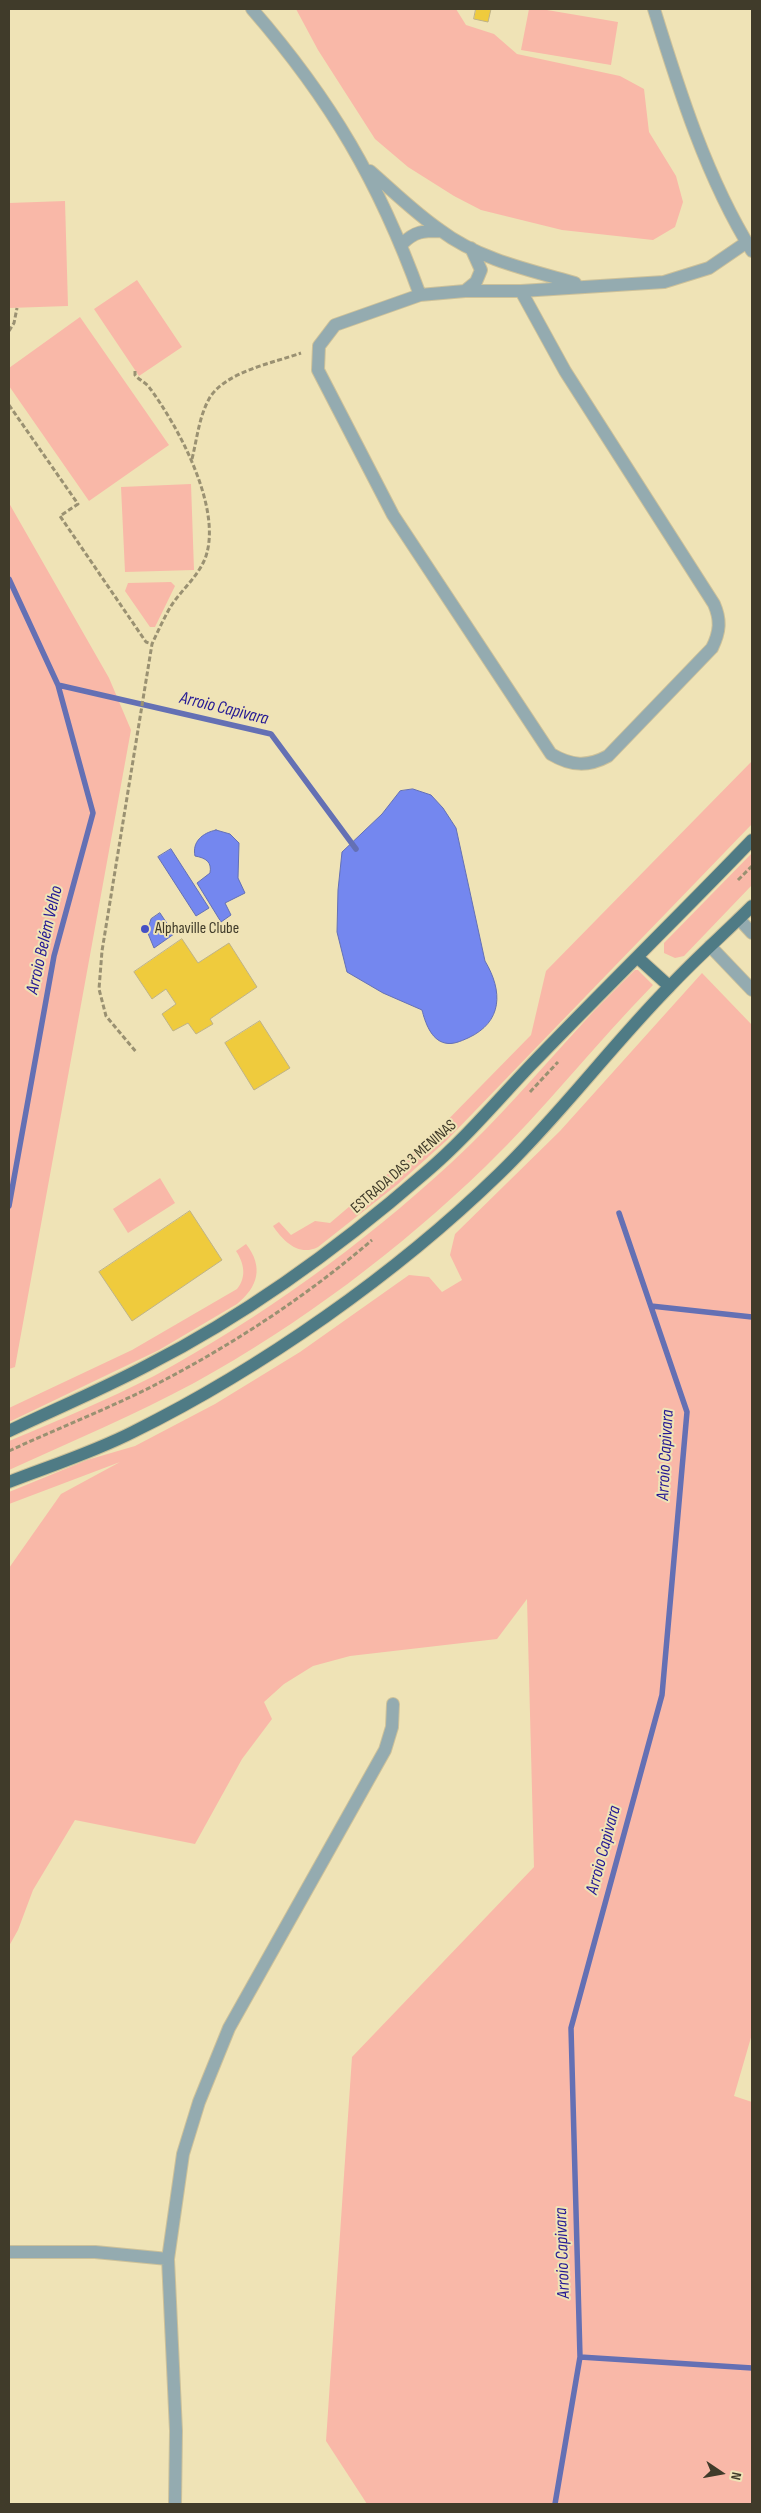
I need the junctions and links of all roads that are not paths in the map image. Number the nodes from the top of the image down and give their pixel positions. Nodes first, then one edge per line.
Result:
1 (252, 9) edge
2 (654, 9) edge
3 (365, 166) junction
4 (440, 231) junction
5 (402, 244) junction
6 (749, 247) edge
7 (471, 248) junction
8 (584, 286) junction
9 (465, 290) junction
10 (521, 291) junction
11 (420, 295) junction
12 (752, 840) edge
13 (752, 906) edge
14 (739, 919) junction
15 (752, 933) edge
16 (710, 946) junction
17 (637, 957) junction
18 (669, 986) junction
19 (752, 990) edge
20 (9, 1431) edge
21 (9, 1482) edge
22 (393, 1704) dead end
23 (9, 2252) edge
24 (168, 2259) junction
25 (175, 2504) edge

1 - 3 street
2 - 6 street
3 - 4 street
3 - 5 street
4 - 5 street
4 - 7 street
5 - 11 street
6 - 8 street
7 - 8 street
7 - 9 street
8 - 10 street
9 - 10 street
9 - 11 street
10 - 11 street
12 - 17 main road, ESTRADA DAS 3 MENINAS
13 - 14 main road
14 - 15 street
14 - 16 main road
16 - 18 main road
16 - 19 street
17 - 18 main road
17 - 20 main road, ESTRADA DAS 3 MENINAS
18 - 21 main road
22 - 24 street
23 - 24 street
24 - 25 street

